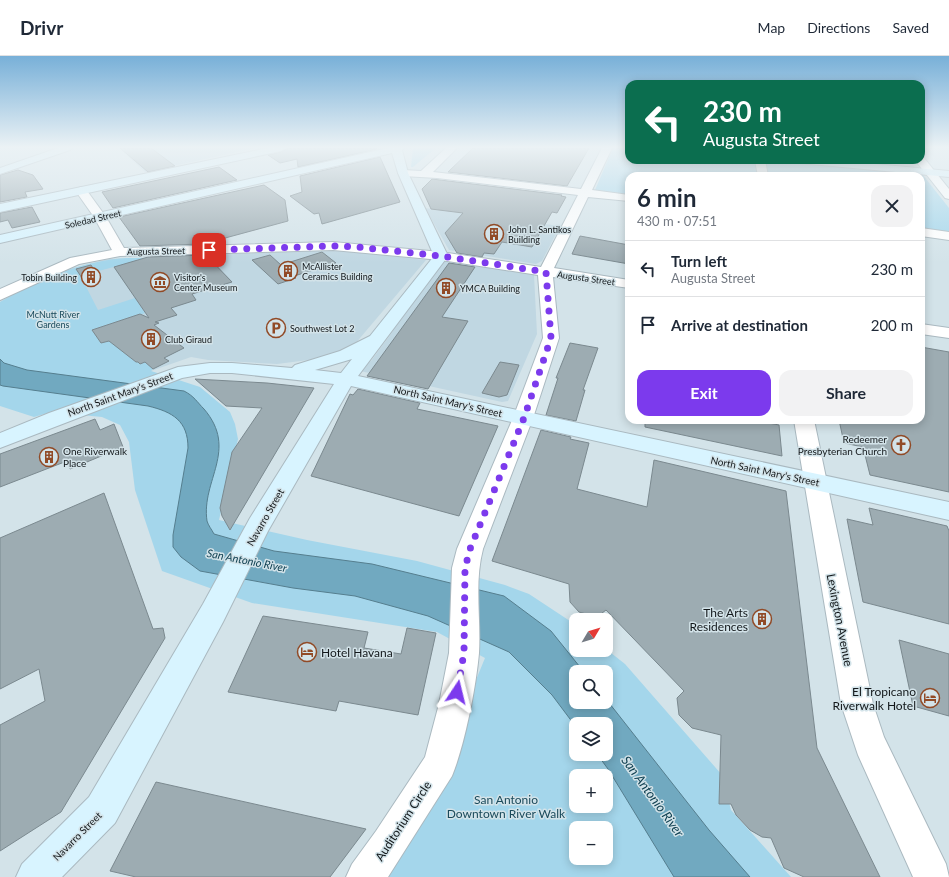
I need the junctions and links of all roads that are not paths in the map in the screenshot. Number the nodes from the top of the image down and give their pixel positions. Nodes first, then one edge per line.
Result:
1 (99, 186) edge
2 (234, 186) edge
3 (409, 186) edge
4 (529, 186) edge
5 (589, 186) edge
6 (941, 186) edge
7 (81, 190) junction
8 (586, 193) junction
9 (949, 196) edge
10 (625, 198) edge
11 (0, 208) edge
12 (100, 217) junction
13 (925, 233) edge
14 (949, 236) edge
15 (0, 240) edge
16 (120, 252) junction
17 (441, 256) junction
18 (546, 272) junction
19 (625, 283) edge
20 (0, 295) edge
21 (925, 330) edge
22 (949, 333) edge
23 (380, 335) junction
24 (288, 373) junction
25 (346, 379) junction
26 (524, 418) junction
27 (805, 424) edge
28 (0, 441) edge
29 (815, 482) junction
30 (949, 511) edge
31 (35, 877) edge
32 (365, 877) edge
33 (933, 877) edge

1 - 7 main road
2 - 12 main road, Soledad Street
3 - 17 main road
4 - 8 street
5 - 8 street
6 - 9 street
7 - 11 main road
7 - 12 street
8 - 10 street
8 - 18 street
12 - 15 main road, Soledad Street
12 - 16 street
13 - 14 street
16 - 17 street, Augusta Street
16 - 20 street, Augusta Street
17 - 18 street, Augusta Street
17 - 23 main road, Navarro Street
18 - 19 street, Augusta Street
18 - 26 street, Auditorium Circle
21 - 22 street
23 - 24 main road
23 - 25 main road, Navarro Street
24 - 25 main road, North Saint Mary's Street
24 - 28 main road, North Saint Mary's Street
25 - 26 main road, North Saint Mary's Street
25 - 31 main road, Navarro Street
26 - 29 main road, North Saint Mary's Street
26 - 32 street, Auditorium Circle
27 - 29 street, Lexington Avenue
29 - 30 main road, North Saint Mary's Street
29 - 33 street, Lexington Avenue

